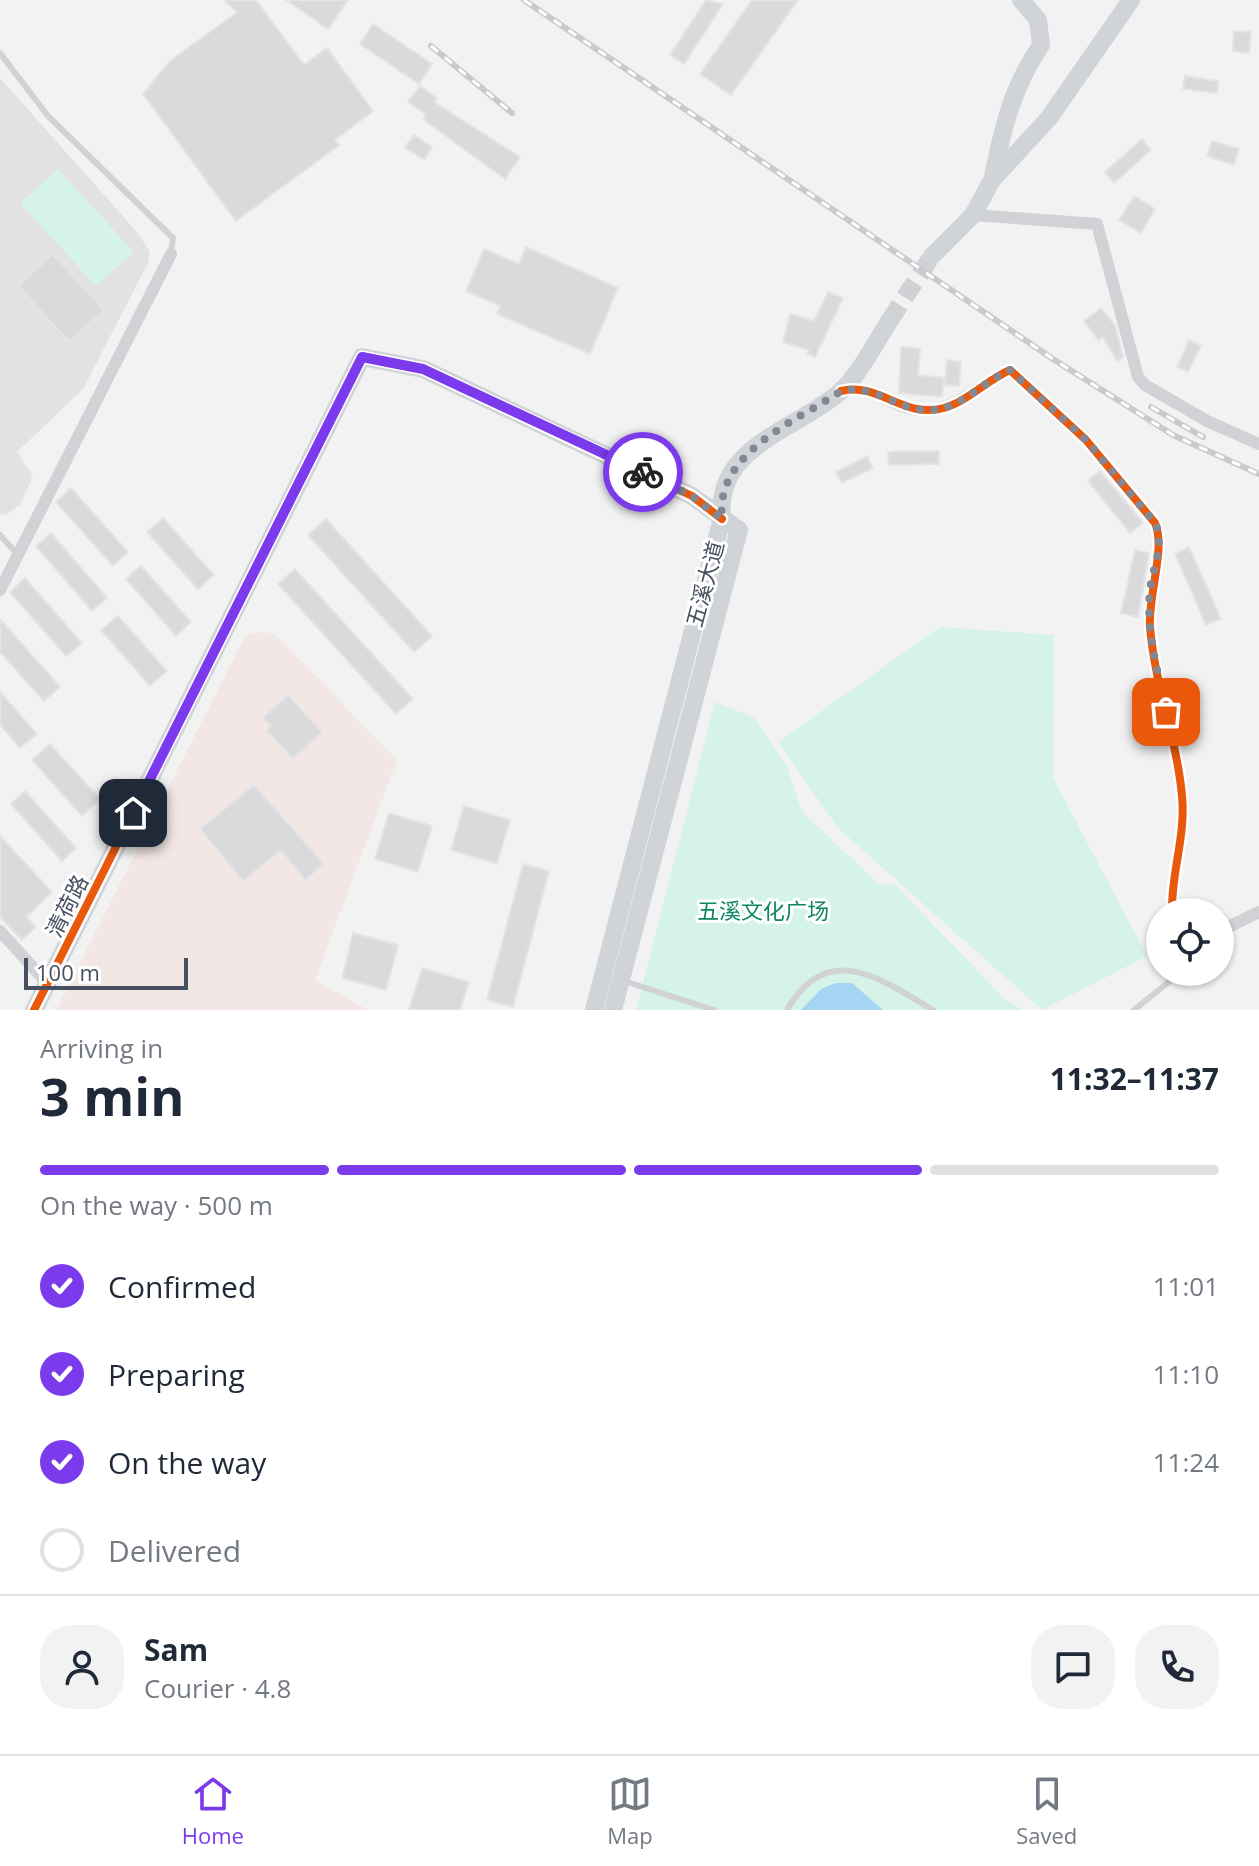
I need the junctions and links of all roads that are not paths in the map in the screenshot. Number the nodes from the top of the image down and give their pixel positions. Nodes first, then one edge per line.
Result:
1 (1021, 0) edge
2 (1131, 0) edge
3 (0, 53) edge
4 (992, 180) junction
5 (973, 215) junction
6 (171, 254) joint
7 (932, 256) tunnel mouth
8 (890, 320) tunnel mouth
9 (841, 391) junction
10 (1259, 444) edge
11 (722, 519) junction
12 (0, 535) edge
13 (18, 555) junction
14 (0, 590) edge
15 (1172, 898) edge
16 (1259, 912) edge
17 (1234, 922) edge
18 (0, 931) edge
19 (621, 980) junction
20 (48, 984) junction
21 (1164, 986) edge
22 (34, 1010) edge
23 (594, 1010) edge
24 (613, 1010) edge
25 (714, 1010) edge
26 (787, 1010) edge
27 (933, 1010) edge
28 (1134, 1010) edge

1 - 4 street
2 - 4 street
3 - 6 lane
4 - 5 street
5 - 7 street
5 - 10 street
6 - 13 street
8 - 9 street
9 - 11 street
9 - 15 street
11 - 19 street, 五溪大道
11 - 20 street, 清荷路
11 - 23 street, 五溪大道
12 - 13 lane
13 - 14 street
16 - 17 street
18 - 20 street
19 - 24 street, 五溪大道
19 - 25 lane
20 - 22 street, 清荷路
21 - 28 lane
26 - 27 lane

